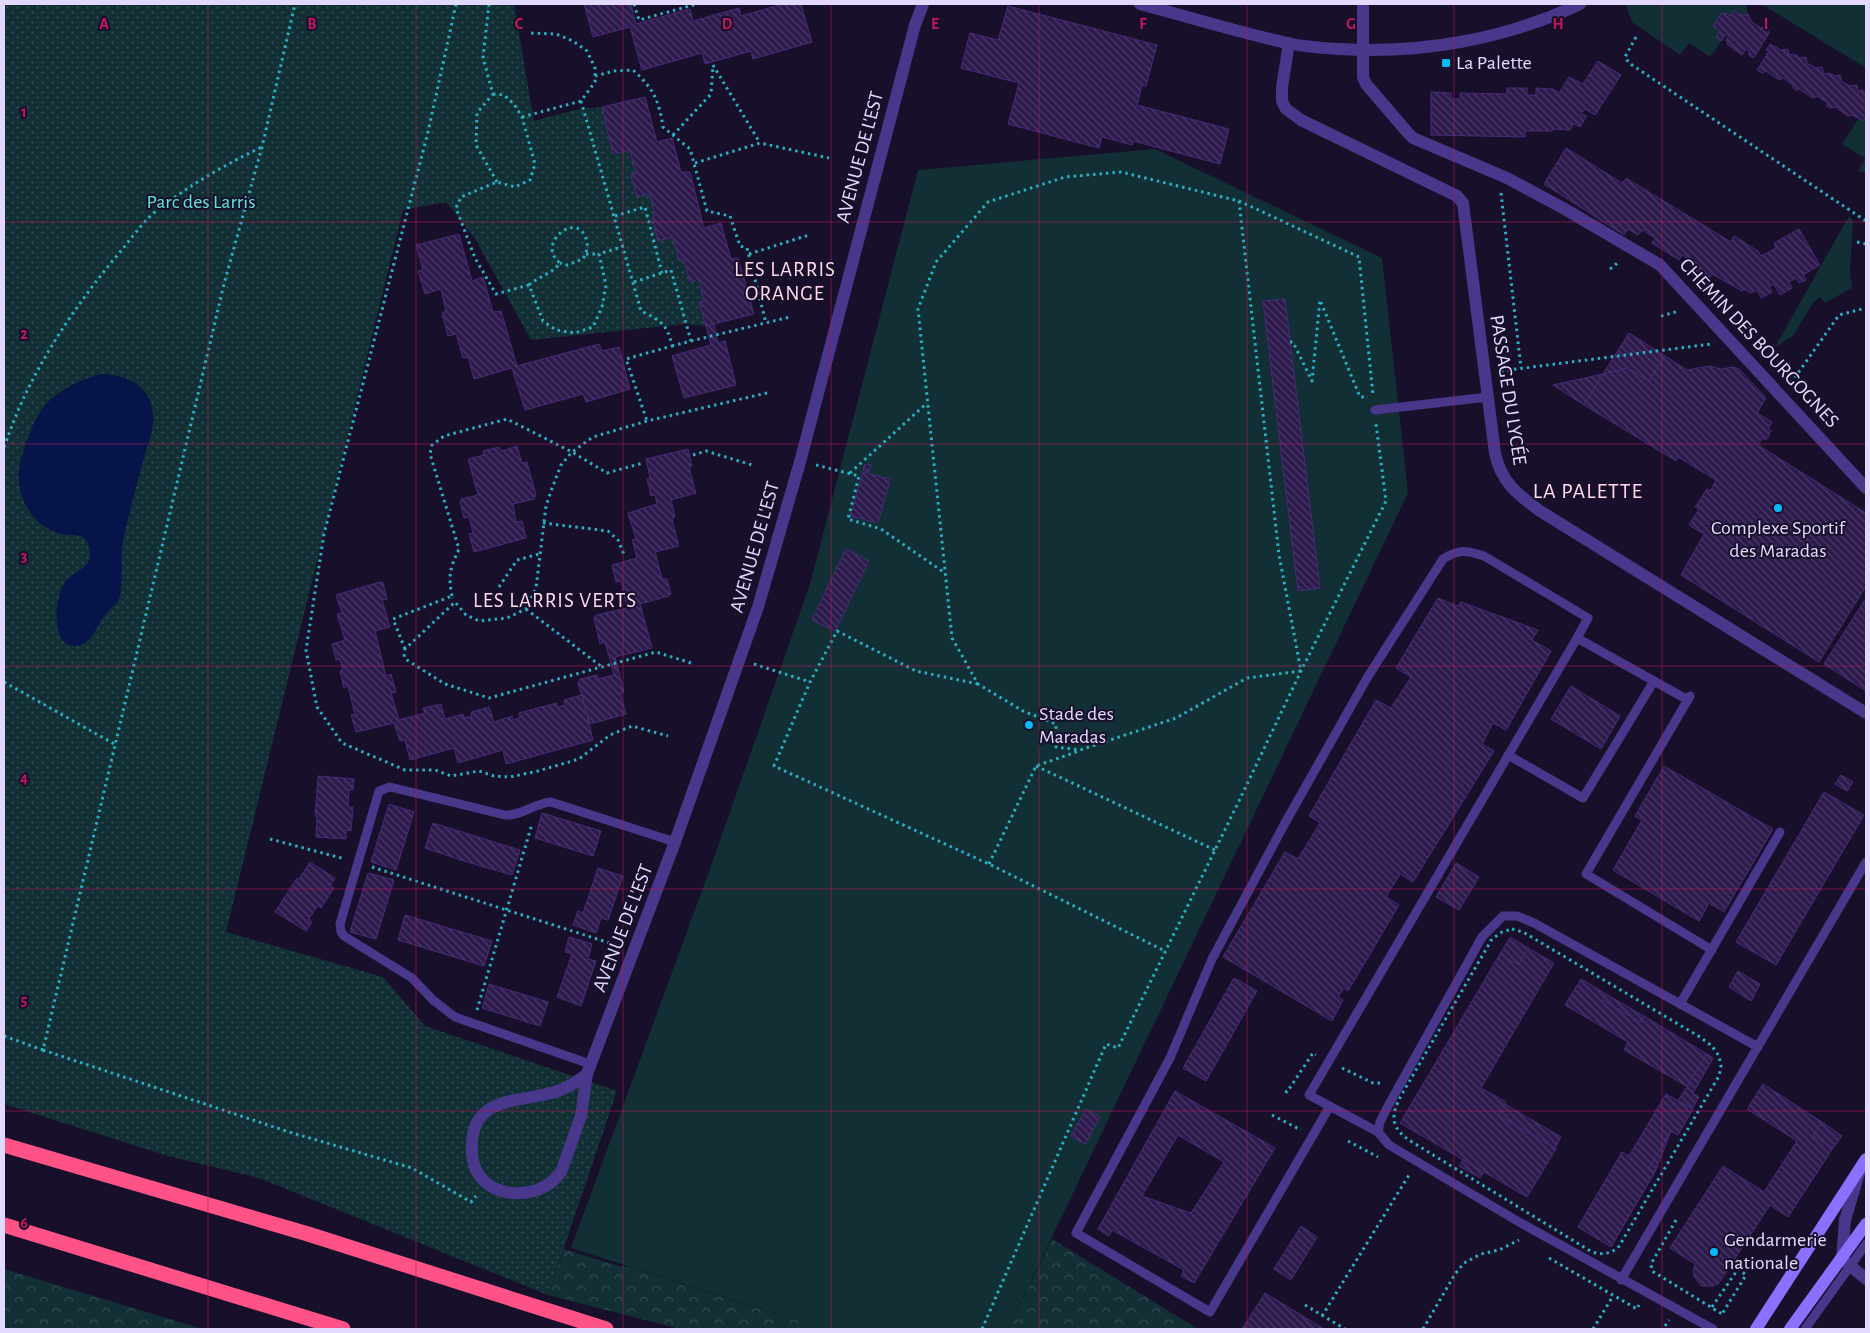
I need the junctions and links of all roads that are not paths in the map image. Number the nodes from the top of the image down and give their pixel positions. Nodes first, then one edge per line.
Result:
1 (923, 4) edge
2 (927, 4) edge
3 (1140, 4) edge
4 (1363, 4) edge
5 (1580, 4) edge
6 (918, 18) junction
7 (1289, 43) junction
8 (1362, 50) junction
9 (1488, 397) junction
10 (1375, 410) road end
11 (1866, 488) edge
12 (1577, 638) junction
13 (1654, 680) junction
14 (1866, 714) edge
15 (1508, 755) junction
16 (1780, 832) dead end
17 (675, 842) junction
18 (1865, 865) edge
19 (1712, 950) junction
20 (1680, 1004) junction
21 (1758, 1047) junction
22 (589, 1069) junction
23 (1330, 1106) junction
24 (1378, 1132) junction
25 (4, 1145) edge
26 (1864, 1162) edge
27 (1866, 1224) edge
28 (4, 1226) edge
29 (1866, 1244) edge
30 (1847, 1263) junction
31 (1866, 1279) edge
32 (1621, 1280) junction
33 (343, 1329) edge
34 (606, 1329) edge
35 (1712, 1329) edge
36 (1756, 1329) edge
37 (1790, 1329) edge
38 (1805, 1329) edge

1 - 6 street, AVENUE DE L'EST
2 - 6 street, AVENUE DE L'EST
3 - 7 street
4 - 8 street, CHEMIN DES BOURGOGNES
5 - 8 street
6 - 17 street, AVENUE DE L'EST
7 - 8 street
7 - 9 street, PASSAGE DU LYCÉE
8 - 11 street, CHEMIN DES BOURGOGNES
9 - 10 lane
9 - 14 street, PASSAGE DU LYCÉE
12 - 13 lane
12 - 15 lane
12 - 23 lane
13 - 15 lane
13 - 19 lane
15 - 23 lane
16 - 19 lane
17 - 22 street, AVENUE DE L'EST
17 - 22 lane
18 - 21 lane
19 - 20 lane
20 - 21 lane
20 - 24 lane
21 - 32 lane
22 - 22 street, AVENUE DE L'EST
23 - 24 lane
24 - 32 lane
25 - 34 highway
26 - 30 street
26 - 36 main road
27 - 30 main road
28 - 33 highway
29 - 30 lane
30 - 31 street
30 - 37 main road
30 - 38 lane
32 - 35 lane

